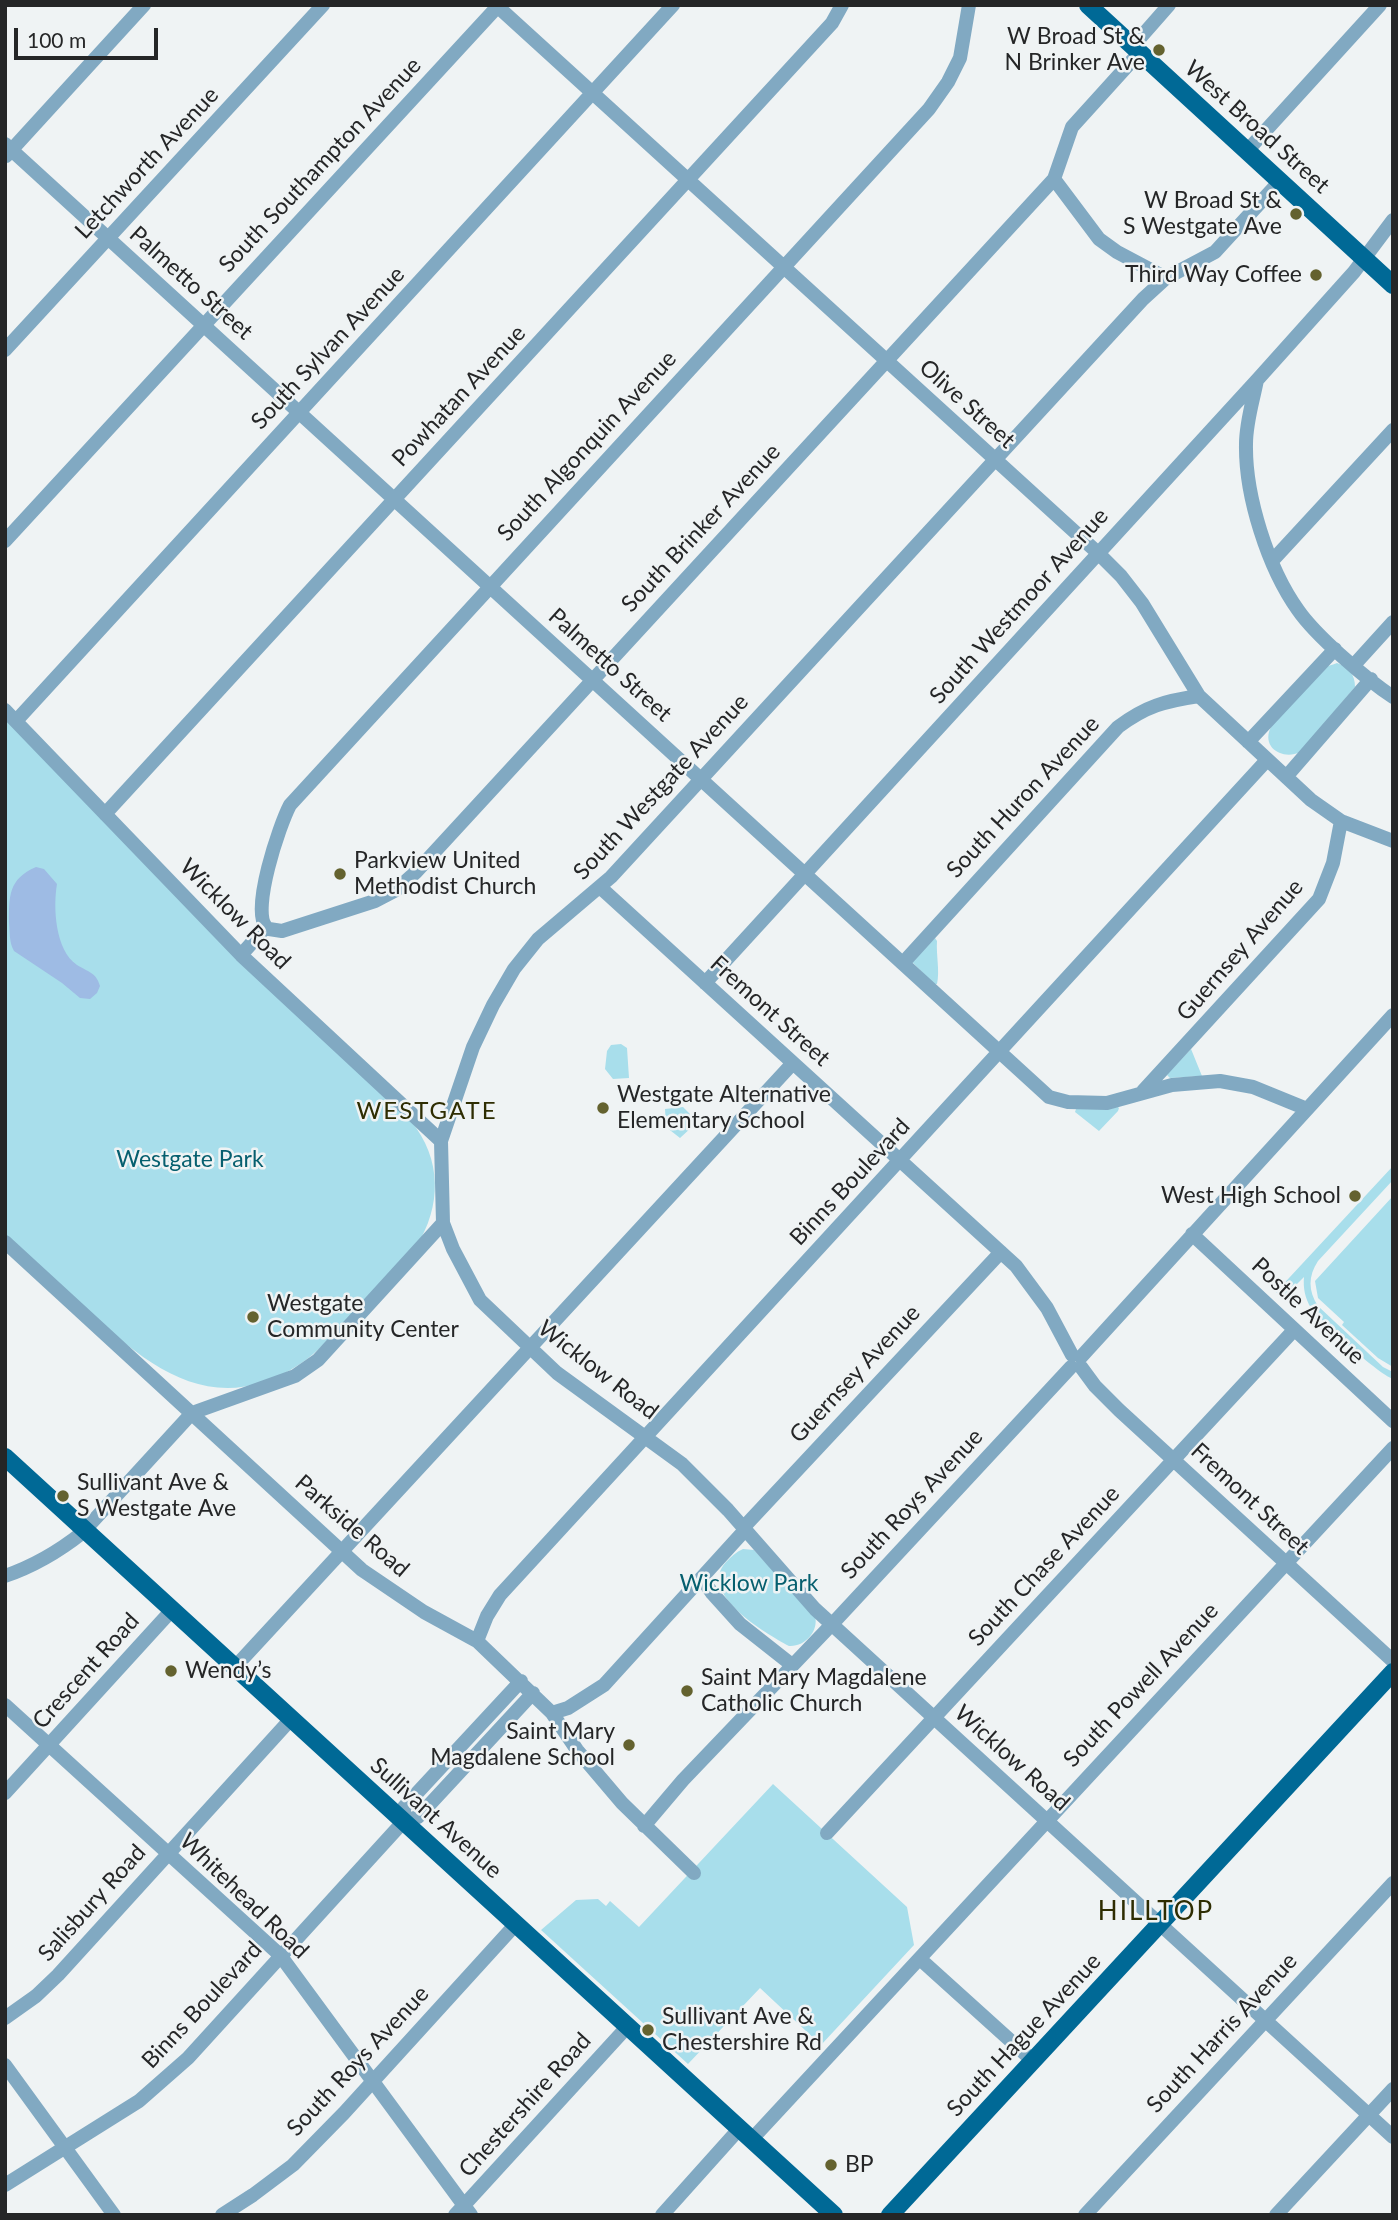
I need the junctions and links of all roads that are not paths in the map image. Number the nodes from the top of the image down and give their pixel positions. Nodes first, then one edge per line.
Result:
1 (144, 5) edge
2 (323, 5) edge
3 (673, 5) edge
4 (842, 5) edge
5 (969, 5) edge
6 (1088, 5) edge
7 (1169, 5) edge
8 (1380, 5) edge
9 (497, 6) edge
10 (1136, 50) junction
11 (593, 93) junction
12 (7, 150) edge
13 (1247, 150) junction
14 (1054, 179) junction
15 (688, 180) junction
16 (1280, 181) junction
17 (1393, 220) edge
18 (109, 239) junction
19 (1363, 258) junction
20 (783, 267) junction
21 (1166, 278) junction
22 (1393, 285) edge
23 (204, 326) junction
24 (5, 350) edge
25 (886, 361) junction
26 (1258, 379) junction
27 (299, 412) junction
28 (1228, 412) junction
29 (1247, 430) junction
30 (1393, 430) edge
31 (995, 460) junction
32 (394, 499) junction
33 (5, 541) edge
34 (1098, 553) junction
35 (1272, 561) junction
36 (489, 586) junction
37 (1393, 622) edge
38 (1335, 649) junction
39 (1354, 665) junction
40 (1371, 679) junction
41 (592, 680) junction
42 (1199, 696) junction
43 (1393, 697) edge
44 (10, 715) edge
45 (1248, 742) junction
46 (1267, 760) junction
47 (1286, 776) junction
48 (701, 779) junction
49 (105, 814) junction
50 (1341, 821) junction
51 (1393, 841) edge
52 (805, 874) junction
53 (601, 888) junction
54 (266, 927) junction
55 (241, 955) junction
56 (903, 963) junction
57 (705, 983) junction
58 (1393, 1015) edge
59 (1000, 1052) junction
60 (793, 1063) junction
61 (1142, 1092) junction
62 (1307, 1109) junction
63 (441, 1141) junction
64 (901, 1161) junction
65 (443, 1223) junction
66 (1192, 1234) junction
67 (5, 1242) edge
68 (1001, 1252) junction
69 (1294, 1330) junction
70 (530, 1349) junction
71 (1076, 1361) junction
72 (192, 1413) junction
73 (1393, 1421) edge
74 (646, 1437) junction
75 (1393, 1448) edge
76 (5, 1457) edge
77 (1173, 1460) junction
78 (744, 1529) junction
79 (85, 1530) junction
80 (343, 1552) junction
81 (1286, 1564) junction
82 (5, 1576) edge
83 (702, 1578) junction
84 (172, 1610) junction
85 (832, 1624) junction
86 (477, 1641) junction
87 (1393, 1661) edge
88 (792, 1665) junction
89 (235, 1667) junction
90 (1393, 1672) edge
91 (521, 1681) junction
92 (533, 1693) junction
93 (5, 1705) edge
94 (552, 1713) junction
95 (934, 1717) junction
96 (291, 1719) junction
97 (49, 1745) junction
98 (5, 1793) edge
99 (1046, 1820) junction
100 (404, 1821) junction
101 (644, 1826) junction
102 (827, 1833) dead end
103 (168, 1854) junction
104 (694, 1873) dead end
105 (1393, 1883) edge
106 (516, 1924) junction
107 (1160, 1924) junction
108 (280, 1955) junction
109 (920, 1959) junction
110 (5, 2018) edge
111 (1265, 2019) junction
112 (628, 2026) junction
113 (1033, 2061) junction
114 (5, 2065) edge
115 (373, 2080) junction
116 (1393, 2089) edge
117 (1369, 2115) junction
118 (746, 2134) junction
119 (1393, 2137) edge
120 (65, 2148) junction
121 (5, 2185) edge
122 (464, 2212) edge
123 (114, 2215) edge
124 (222, 2215) edge
125 (662, 2215) edge
126 (834, 2215) edge
127 (890, 2215) edge
128 (1084, 2215) edge
129 (1276, 2215) edge

1 - 12 street
2 - 18 street, Letchworth Avenue
3 - 11 street, South Sylvan Avenue
4 - 15 street, Powhatan Avenue
5 - 20 street, South Algonquin Avenue
6 - 10 main road, West Broad Street
7 - 10 street, South Brinker Avenue
8 - 13 street
9 - 11 street, Olive Street
9 - 23 street, South Southampton Avenue
10 - 13 main road, West Broad Street
10 - 14 street, South Brinker Avenue
11 - 15 street, Olive Street
11 - 27 street, South Sylvan Avenue
12 - 18 street, Palmetto Street
13 - 16 main road, West Broad Street
14 - 21 street
14 - 25 street, South Brinker Avenue
15 - 20 street, Olive Street
15 - 32 street, Powhatan Avenue
16 - 19 main road, West Broad Street
16 - 21 street, South Westgate Avenue
17 - 19 street, South Westmoor Avenue
18 - 23 street, Palmetto Street
18 - 24 street, Letchworth Avenue
19 - 22 main road, West Broad Street
19 - 26 street, South Westmoor Avenue
20 - 25 street, Olive Street
20 - 36 street, South Algonquin Avenue
21 - 31 street, South Westgate Avenue
23 - 27 street, Palmetto Street
23 - 33 street, South Southampton Avenue
25 - 31 street, Olive Street
25 - 41 street, South Brinker Avenue
26 - 28 street, South Westmoor Avenue
26 - 29 street
27 - 32 street, Palmetto Street
27 - 44 street, South Sylvan Avenue
28 - 29 street
28 - 34 street, South Westmoor Avenue
29 - 35 street
30 - 35 street
31 - 34 street, Olive Street
31 - 48 street, South Westgate Avenue
32 - 36 street, Palmetto Street
32 - 49 street, Powhatan Avenue
34 - 42 street, Olive Street
34 - 52 street, South Westmoor Avenue
35 - 38 street
36 - 41 street, Palmetto Street
36 - 54 street, South Algonquin Avenue
37 - 39 street
38 - 39 street
38 - 45 street
39 - 40 street
40 - 43 street
40 - 47 street
41 - 48 street, Palmetto Street
41 - 54 street, South Brinker Avenue
42 - 45 street, Olive Street
42 - 56 street, South Huron Avenue
44 - 49 street, Wicklow Road
45 - 46 street, Olive Street
46 - 47 street, Olive Street
46 - 59 street, Binns Boulevard
47 - 50 street, Olive Street
48 - 52 street, Palmetto Street
48 - 53 street, South Westgate Avenue
49 - 55 street, Wicklow Road
50 - 51 street, Olive Street
50 - 61 street, Guernsey Avenue
52 - 56 street, Palmetto Street
52 - 57 street, South Westmoor Avenue
53 - 57 street, Fremont Street
53 - 63 street, South Westgate Avenue
54 - 55 street
55 - 63 street, Wicklow Road
56 - 59 street, Palmetto Street
57 - 60 street, Fremont Street
58 - 62 street, South Roys Avenue
59 - 61 street, Palmetto Street
59 - 64 street, Binns Boulevard
60 - 64 street, Fremont Street
60 - 70 street
61 - 62 street, Palmetto Street
62 - 66 street, South Roys Avenue
63 - 65 street, South Westgate Avenue
64 - 68 street, Fremont Street
64 - 74 street, Binns Boulevard
65 - 70 street, Wicklow Road
65 - 72 street
66 - 69 street, Postle Avenue
66 - 71 street, South Roys Avenue
67 - 72 street, Parkside Road
68 - 71 street, Fremont Street
68 - 78 street, Guernsey Avenue
69 - 73 street, Postle Avenue
69 - 77 street, South Chase Avenue
70 - 74 street, Wicklow Road
70 - 80 street
71 - 77 street, Fremont Street
71 - 85 street, South Roys Avenue
72 - 79 street
72 - 80 street, Parkside Road
74 - 78 street, Wicklow Road
74 - 86 street, Binns Boulevard
75 - 81 street, South Powell Avenue
76 - 79 main road, Sullivant Avenue
77 - 81 street, Fremont Street
77 - 95 street, South Chase Avenue
78 - 83 street, Guernsey Avenue
78 - 85 street, Wicklow Road
79 - 82 street
79 - 84 main road, Sullivant Avenue
80 - 86 street, Parkside Road
80 - 89 street
81 - 87 street, Fremont Street
81 - 99 street, South Powell Avenue
83 - 88 street
83 - 94 street, Guernsey Avenue
84 - 89 main road, Sullivant Avenue
84 - 97 street, Crescent Road
85 - 88 street, South Roys Avenue
85 - 95 street, Wicklow Road
86 - 91 street, Parkside Road
88 - 101 street, South Roys Avenue
89 - 96 main road, Sullivant Avenue
90 - 107 main road, South Hague Avenue
91 - 92 street, Parkside Road
91 - 100 street, Binns Boulevard
92 - 94 street, Parkside Road
92 - 100 street, Binns Boulevard
93 - 97 street, Whitehead Road
94 - 101 street, Parkside Road
95 - 99 street, Wicklow Road
95 - 102 street, South Chase Avenue
96 - 100 main road, Sullivant Avenue
96 - 103 street, Salisbury Road
97 - 98 street, Crescent Road
97 - 103 street, Whitehead Road
99 - 107 street, Wicklow Road
99 - 109 street, South Powell Avenue
100 - 106 main road, Sullivant Avenue
100 - 108 street, Binns Boulevard
101 - 104 street, Parkside Road
103 - 108 street, Whitehead Road
103 - 110 street, Salisbury Road
105 - 111 street, South Harris Avenue
106 - 112 main road, Sullivant Avenue
106 - 115 street, South Roys Avenue
107 - 111 street, Wicklow Road
107 - 113 main road, South Hague Avenue
108 - 115 street, Whitehead Road
108 - 120 street, Binns Boulevard
109 - 113 street
109 - 118 street, South Powell Avenue
111 - 117 street, Wicklow Road
111 - 128 street, South Harris Avenue
112 - 118 main road, Sullivant Avenue
112 - 122 street, Chestershire Road
113 - 127 main road, South Hague Avenue
114 - 120 street
115 - 122 street, Whitehead Road
115 - 124 street, South Roys Avenue
116 - 117 street
117 - 119 street, Wicklow Road
117 - 129 street
118 - 125 street, South Powell Avenue
118 - 126 main road, Sullivant Avenue
120 - 121 street, Binns Boulevard
120 - 123 street

